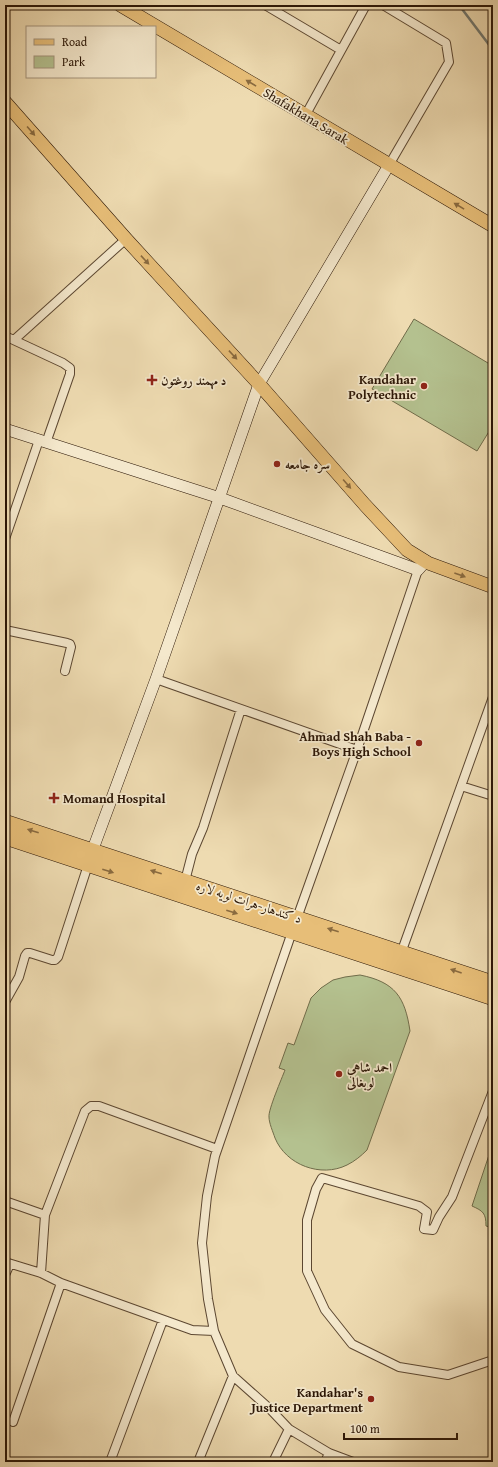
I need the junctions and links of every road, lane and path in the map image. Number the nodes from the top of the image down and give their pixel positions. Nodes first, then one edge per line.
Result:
1 (120, 5) edge
2 (265, 5) edge
3 (366, 5) edge
4 (383, 5) edge
5 (155, 26) edge
6 (156, 27) edge
7 (341, 50) junction
8 (5, 102) edge
9 (305, 116) junction
10 (389, 165) junction
11 (493, 226) edge
12 (126, 239) junction
13 (5, 336) edge
14 (14, 340) junction
15 (259, 384) junction
16 (5, 429) edge
17 (43, 442) junction
18 (220, 498) junction
19 (7, 529) edge
20 (5, 539) edge
21 (422, 566) junction
22 (493, 587) edge
23 (5, 630) edge
24 (65, 670) dead end
25 (156, 679) junction
26 (493, 697) edge
27 (242, 709) junction
28 (357, 750) junction
29 (461, 786) junction
30 (493, 796) edge
31 (5, 822) edge
32 (5, 837) edge
33 (90, 858) junction
34 (185, 881) junction
35 (295, 925) junction
36 (399, 959) junction
37 (493, 983) edge
38 (493, 998) edge
39 (5, 1002) edge
40 (493, 1091) edge
41 (218, 1149) junction
42 (5, 1201) edge
43 (45, 1215) junction
44 (8, 1263) edge
45 (41, 1273) junction
46 (5, 1275) edge
47 (61, 1283) junction
48 (163, 1320) junction
49 (214, 1331) junction
50 (493, 1360) edge
51 (233, 1376) junction
52 (13, 1422) dead end
53 (289, 1429) junction
54 (329, 1454) junction
55 (110, 1462) edge
56 (198, 1462) edge
57 (274, 1462) edge
58 (325, 1462) edge
59 (353, 1462) edge

5 -> 1 main road, Shafakhana Sarak
2 - 7 street
3 - 7 street
4 - 10 street
9 -> 6 main road, Shafakhana Sarak
7 - 9 street
8 -> 12 main road
9 - 10 main road, Shafakhana Sarak
11 -> 10 main road, Shafakhana Sarak
10 - 15 street
12 - 14 street
12 -> 15 main road
13 - 14 street
14 - 17 street
15 - 18 street
15 -> 21 main road
16 - 17 street
17 - 18 street
17 - 19 street
18 - 21 street
18 - 25 street
19 - 20 street
21 -> 22 main road
21 - 28 street
23 - 24 street
25 - 27 street
25 - 33 street
26 - 29 street
27 - 28 street
27 - 34 street
28 - 35 street
29 - 30 street
29 - 36 street
33 -> 31 highway, د کندهار-هرات لويه لاره
32 - 33 highway, د کندهار-هرات لويه لاره
34 -> 33 highway, د کندهار-هرات لويه لاره
33 -> 35 highway, د کندهار-هرات لويه لاره
33 - 39 street
34 - 35 highway, د کندهار-هرات لويه لاره
35 - 36 highway, د کندهار-هرات لويه لاره
35 - 41 street
37 -> 36 highway, د کندهار-هرات لويه لاره
36 - 38 highway, د کندهار-هرات لويه لاره
40 - 50 street
41 - 43 street
41 - 49 street
42 - 43 street
43 - 45 street
44 - 45 street
44 - 46 street
45 - 47 street
47 - 48 street
47 - 52 street
48 - 49 street
48 - 55 street
49 - 51 street
51 - 53 street
51 - 56 street
53 - 54 street
53 - 57 street
54 - 58 street
54 - 59 street

